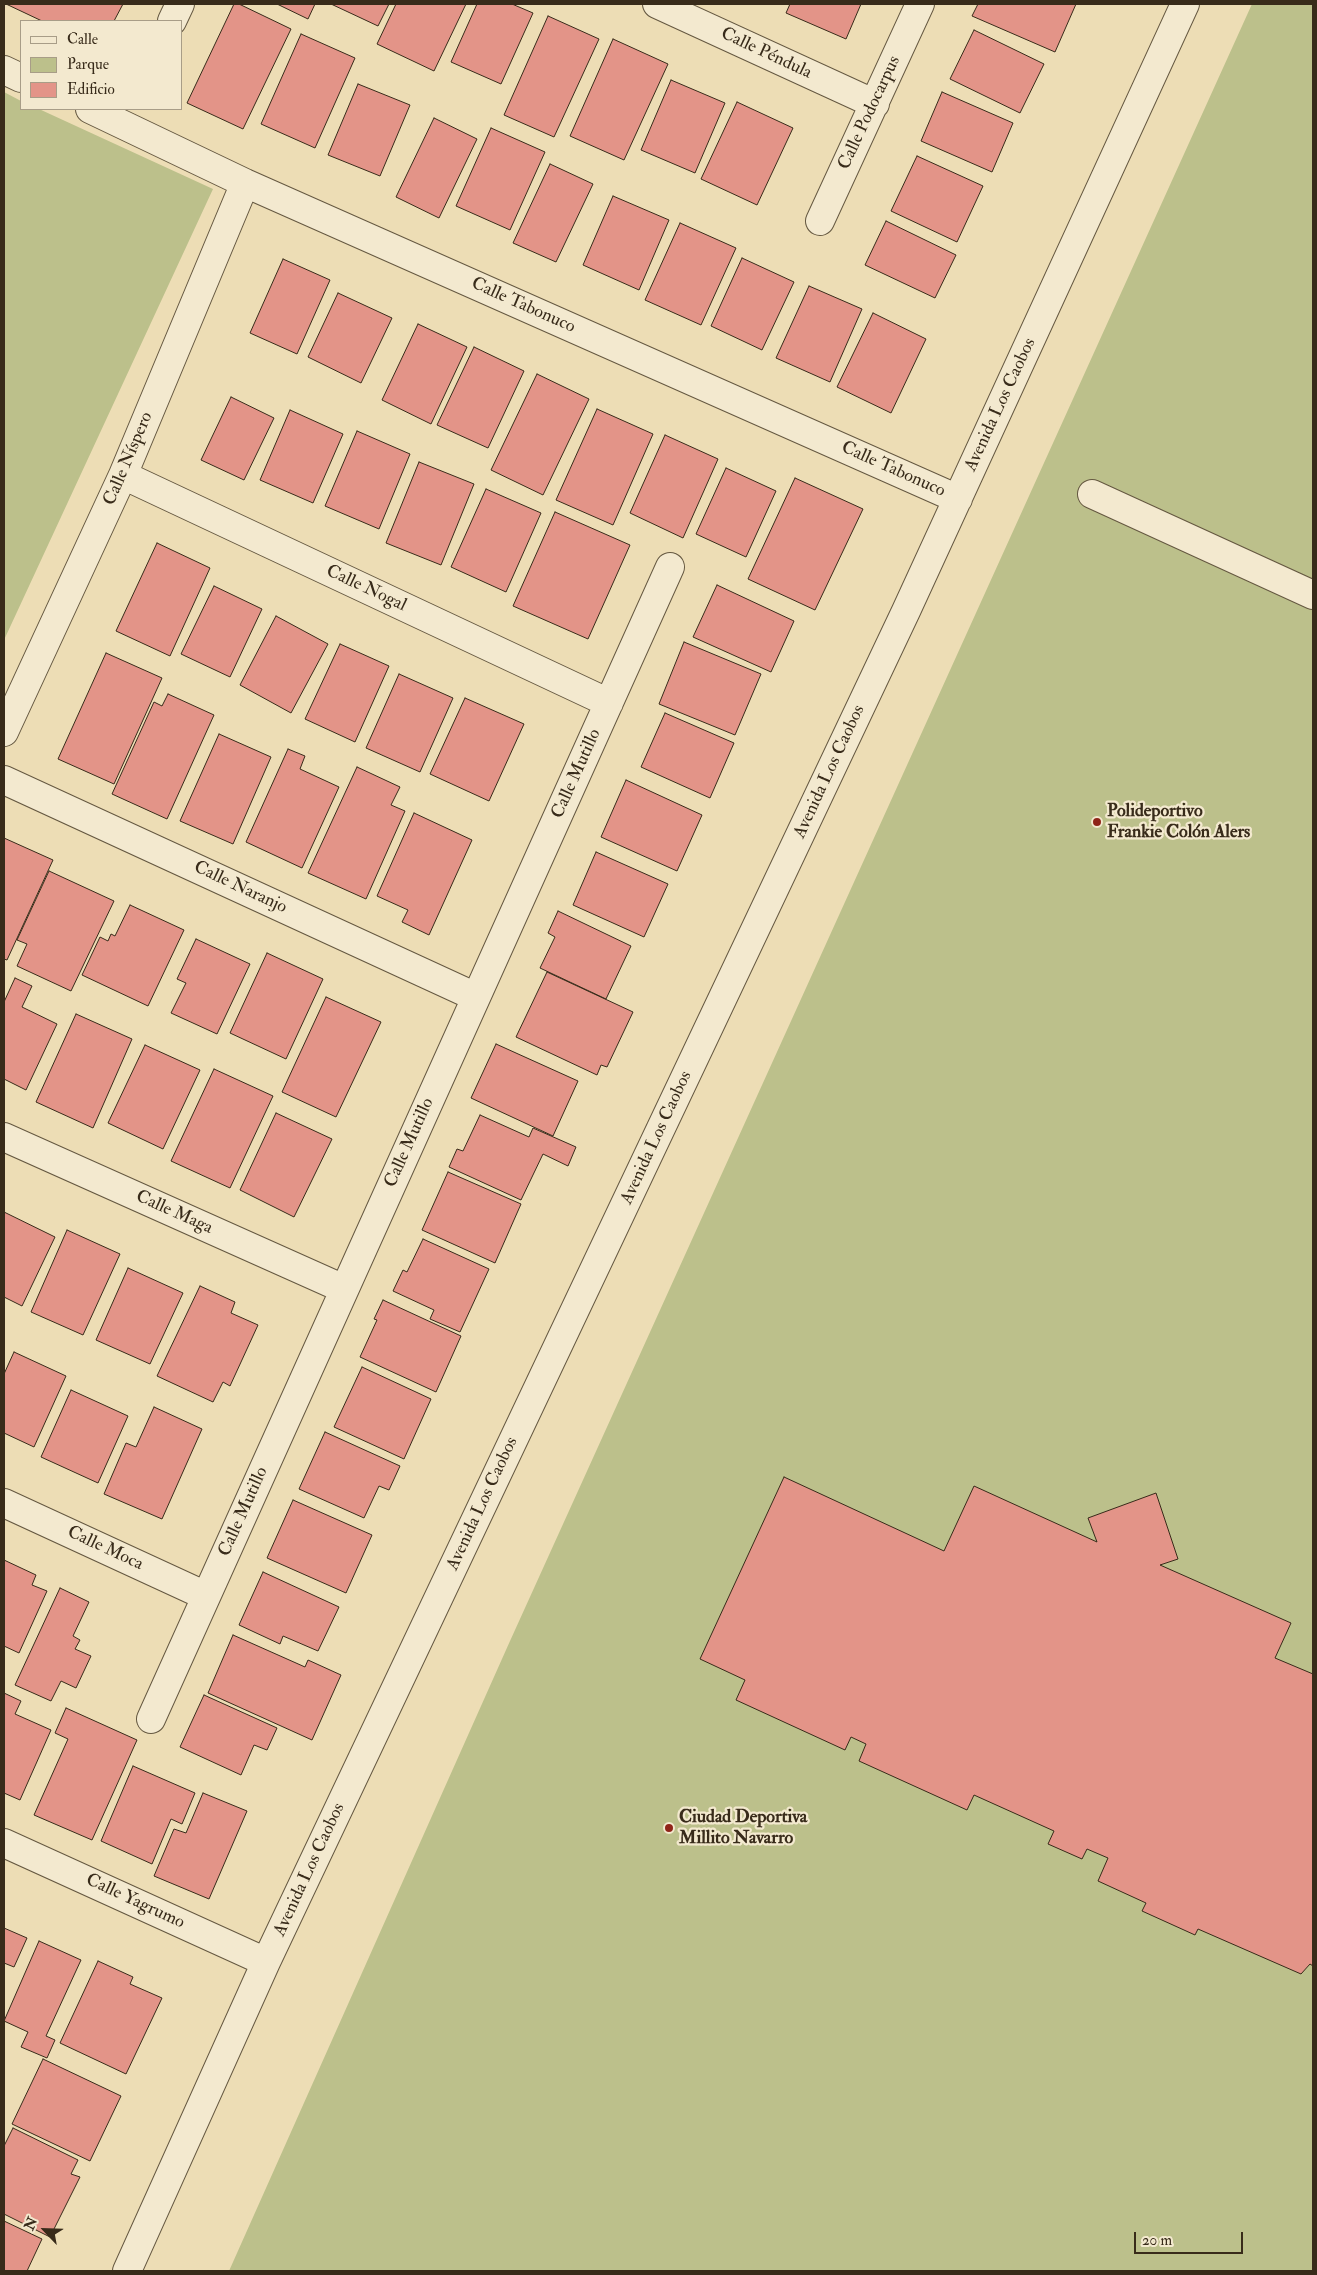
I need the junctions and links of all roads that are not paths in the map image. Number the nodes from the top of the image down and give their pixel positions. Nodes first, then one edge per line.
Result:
1 (180, 4) edge
2 (657, 4) edge
3 (920, 4) edge
4 (1185, 4) edge
5 (172, 20) edge
6 (4, 70) edge
7 (20, 78) edge
8 (875, 104) junction
9 (95, 110) edge
10 (130, 117) edge
11 (245, 183) junction
12 (820, 221) dead end
13 (123, 475) junction
14 (1092, 494) dead end
15 (958, 499) junction
16 (670, 567) dead end
17 (1313, 595) edge
18 (609, 703) junction
19 (4, 732) edge
20 (4, 780) edge
21 (476, 996) junction
22 (4, 1136) edge
23 (344, 1289) junction
24 (4, 1503) edge
25 (206, 1596) junction
26 (151, 1719) dead end
27 (4, 1842) edge
28 (266, 1962) junction
29 (127, 2271) edge

1 - 5 street
2 - 8 street, Calle Péndula
3 - 8 street, Calle Podocarpus
4 - 15 street, Avenida Los Caobos
6 - 7 street
8 - 12 street, Calle Podocarpus
9 - 10 street, Calle Tabonuco
10 - 11 street, Calle Tabonuco
11 - 13 street, Calle Níspero
11 - 15 street, Calle Tabonuco
13 - 18 street, Calle Nogal
13 - 19 street, Calle Níspero
14 - 17 street
15 - 28 street, Avenida Los Caobos
16 - 18 street, Calle Mutillo
18 - 21 street, Calle Mutillo
20 - 21 street, Calle Naranjo
21 - 23 street, Calle Mutillo
22 - 23 street, Calle Maga
23 - 25 street, Calle Mutillo
24 - 25 street, Calle Moca
25 - 26 street, Calle Mutillo
27 - 28 street, Calle Yagrumo
28 - 29 street, Avenida Los Caobos

